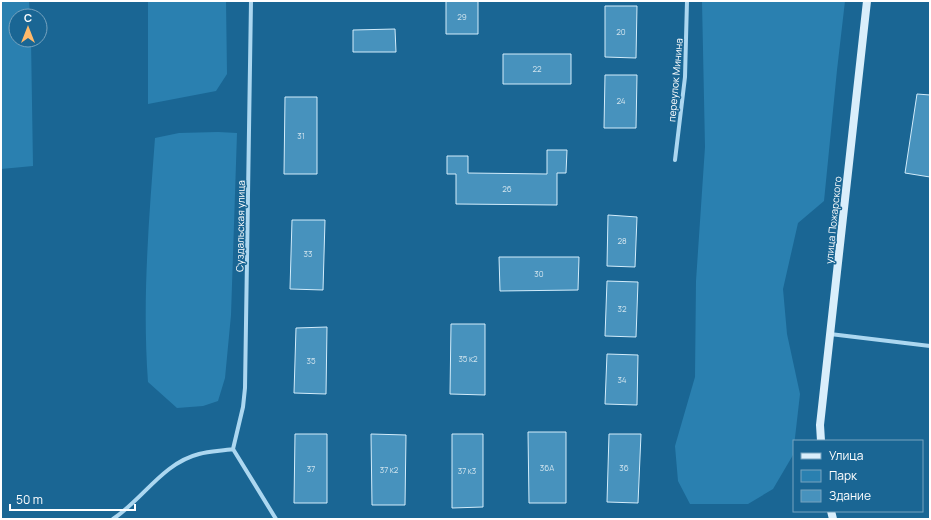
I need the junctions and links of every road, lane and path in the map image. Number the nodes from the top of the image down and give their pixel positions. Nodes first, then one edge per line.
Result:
1 (251, 1) edge
2 (687, 1) edge
3 (867, 1) edge
4 (674, 160) dead end
5 (830, 334) junction
6 (930, 346) edge
7 (821, 440) edge
8 (233, 450) junction
9 (113, 519) edge
10 (276, 519) edge

1 - 8 street, Суздальская улица
2 - 4 street, переулок Минина
3 - 5 street, улица Пожарского
5 - 6 street
5 - 7 street, улица Пожарского
8 - 9 street
8 - 10 street

